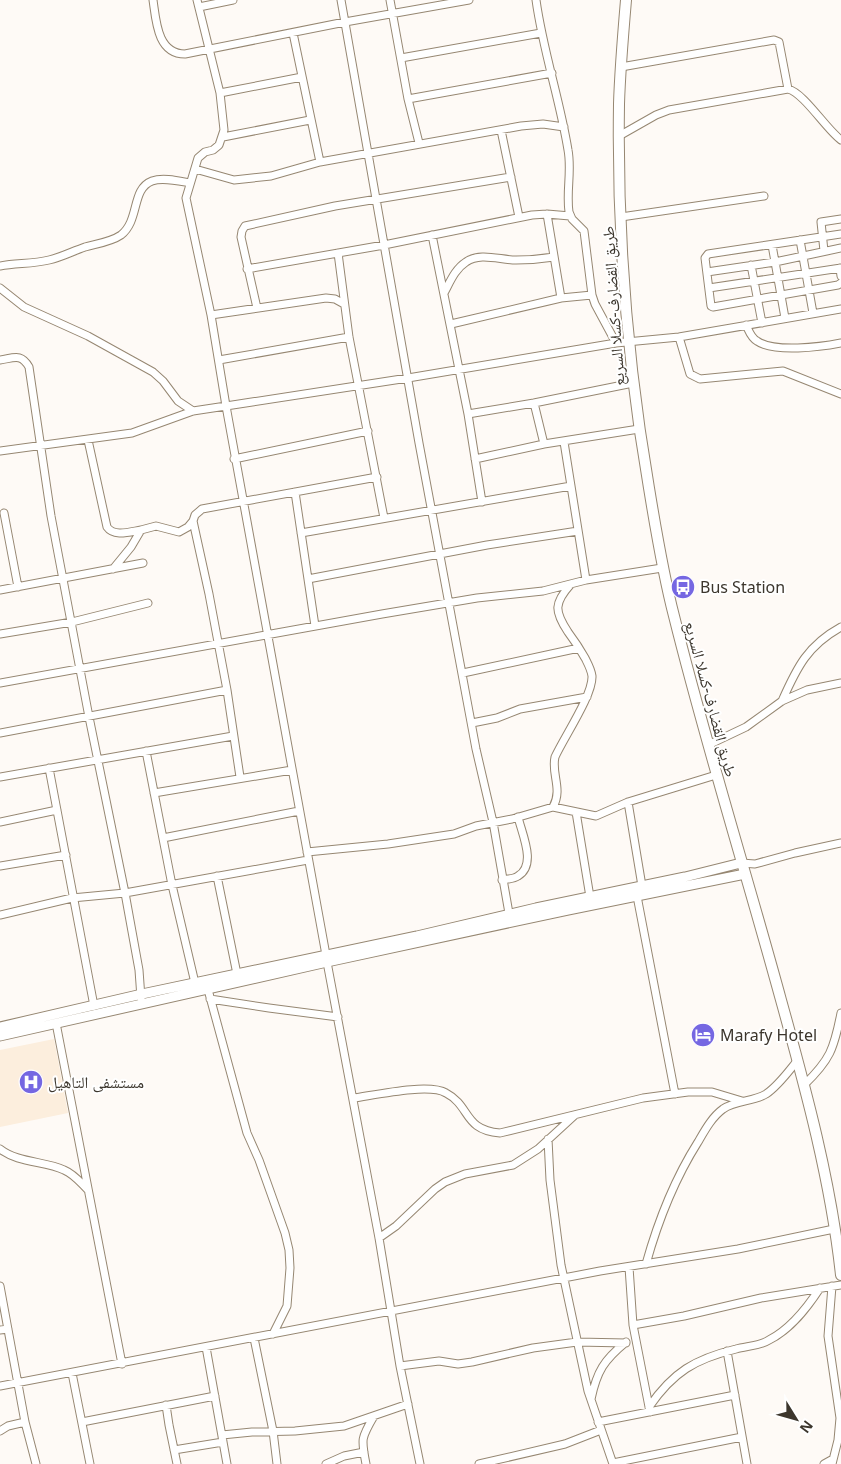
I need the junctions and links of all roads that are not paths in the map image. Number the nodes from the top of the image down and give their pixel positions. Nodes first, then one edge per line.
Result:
1 (153, 0) edge
2 (233, 0) edge
3 (341, 0) edge
4 (390, 0) edge
5 (465, 0) edge
6 (536, 0) edge
7 (626, 0) edge
8 (198, 4) edge
9 (392, 14) junction
10 (345, 22) junction
11 (293, 33) junction
12 (541, 33) junction
13 (210, 50) junction
14 (401, 58) junction
15 (621, 67) junction
16 (552, 72) junction
17 (302, 77) junction
18 (788, 90) junction
19 (220, 93) junction
20 (408, 99) junction
21 (310, 120) junction
22 (564, 127) junction
23 (501, 130) junction
24 (619, 136) junction
25 (223, 137) junction
26 (841, 140) edge
27 (419, 143) junction
28 (369, 154) junction
29 (320, 162) junction
30 (195, 169) junction
31 (511, 177) junction
32 (190, 183) junction
33 (764, 196) dead end
34 (375, 200) junction
35 (547, 214) junction
36 (570, 216) junction
37 (621, 217) junction
38 (519, 218) junction
39 (841, 220) edge
40 (841, 234) edge
41 (432, 235) junction
42 (823, 237) junction
43 (800, 240) junction
44 (384, 245) junction
45 (772, 245) junction
46 (841, 248) edge
47 (824, 251) junction
48 (338, 253) junction
49 (802, 256) junction
50 (554, 258) junction
51 (775, 262) junction
52 (0, 266) edge
53 (752, 266) junction
54 (840, 268) edge
55 (248, 269) junction
56 (707, 272) junction
57 (805, 273) junction
58 (841, 276) edge
59 (778, 278) junction
60 (754, 281) junction
61 (841, 283) edge
62 (0, 288) edge
63 (709, 288) junction
64 (808, 290) junction
65 (444, 293) junction
66 (592, 294) junction
67 (781, 295) junction
68 (561, 298) junction
69 (758, 299) junction
70 (344, 304) junction
71 (257, 308) junction
72 (841, 308) edge
73 (813, 313) junction
74 (211, 315) junction
75 (785, 318) junction
76 (762, 322) junction
77 (450, 324) junction
78 (746, 325) junction
79 (349, 337) junction
80 (679, 337) junction
81 (628, 342) junction
82 (616, 343) junction
83 (841, 343) edge
84 (0, 360) edge
85 (219, 360) junction
86 (459, 369) junction
87 (408, 378) junction
88 (633, 383) junction
89 (359, 385) junction
90 (841, 394) edge
91 (534, 403) junction
92 (226, 406) junction
93 (192, 411) junction
94 (468, 414) junction
95 (639, 429) junction
96 (368, 431) junction
97 (88, 440) junction
98 (564, 442) junction
99 (544, 444) junction
100 (41, 445) junction
101 (0, 452) edge
102 (234, 459) junction
103 (476, 459) junction
104 (376, 477) junction
105 (571, 486) junction
106 (295, 492) junction
107 (242, 500) junction
108 (482, 502) junction
109 (433, 510) junction
110 (4, 513) dead end
111 (384, 518) junction
112 (193, 521) junction
113 (140, 530) junction
114 (578, 530) junction
115 (301, 533) junction
116 (441, 554) junction
117 (143, 562) dead end
118 (662, 568) junction
119 (113, 569) junction
120 (64, 579) junction
121 (308, 579) junction
122 (586, 580) junction
123 (572, 584) junction
124 (18, 587) junction
125 (0, 590) edge
126 (450, 602) junction
127 (148, 604) dead end
128 (72, 622) junction
129 (315, 626) junction
130 (841, 627) edge
131 (0, 634) edge
132 (267, 635) junction
133 (217, 642) junction
134 (579, 648) junction
135 (81, 670) junction
136 (463, 673) junction
137 (0, 683) edge
138 (841, 683) edge
139 (227, 690) junction
140 (587, 697) junction
141 (782, 700) junction
142 (89, 717) junction
143 (472, 723) junction
144 (0, 733) edge
145 (233, 736) junction
146 (708, 745) junction
147 (146, 751) junction
148 (97, 759) junction
149 (49, 768) junction
150 (292, 770) junction
151 (716, 775) junction
152 (0, 777) edge
153 (240, 778) junction
154 (154, 793) junction
155 (628, 802) junction
156 (554, 807) junction
157 (57, 810) junction
158 (299, 811) junction
159 (576, 812) junction
160 (518, 817) junction
161 (0, 822) edge
162 (493, 822) junction
163 (163, 838) junction
164 (841, 843) edge
165 (66, 855) junction
166 (308, 856) junction
167 (742, 863) junction
168 (754, 864) junction
169 (0, 866) edge
170 (745, 874) junction
171 (217, 876) junction
172 (502, 880) junction
173 (172, 885) junction
174 (642, 886) junction
175 (125, 893) junction
176 (637, 896) junction
177 (590, 897) junction
178 (72, 898) junction
179 (0, 914) edge
180 (510, 918) junction
181 (326, 958) junction
182 (237, 974) junction
183 (195, 983) junction
184 (207, 985) junction
185 (210, 998) junction
186 (141, 999) junction
187 (94, 1006) junction
188 (841, 1013) edge
189 (338, 1016) junction
190 (56, 1024) junction
191 (0, 1027) edge
192 (0, 1036) edge
193 (798, 1061) junction
194 (804, 1085) junction
195 (675, 1094) junction
196 (354, 1098) junction
197 (742, 1101) junction
198 (577, 1113) junction
199 (548, 1139) junction
200 (0, 1149) edge
201 (88, 1190) junction
202 (834, 1229) junction
203 (379, 1238) junction
204 (839, 1248) edge
205 (646, 1264) junction
206 (629, 1267) junction
207 (841, 1275) edge
208 (565, 1278) junction
209 (841, 1285) edge
210 (0, 1286) edge
211 (832, 1286) junction
212 (820, 1288) junction
213 (390, 1311) junction
214 (633, 1325) junction
215 (8, 1328) junction
216 (0, 1330) edge
217 (273, 1334) junction
218 (635, 1336) junction
219 (254, 1338) junction
220 (577, 1342) junction
221 (626, 1343) junction
222 (206, 1347) junction
223 (727, 1351) junction
224 (122, 1364) junction
225 (400, 1366) junction
226 (72, 1373) junction
227 (18, 1382) junction
228 (0, 1386) edge
229 (215, 1396) junction
230 (735, 1396) junction
231 (839, 1397) edge
232 (591, 1401) junction
233 (408, 1404) junction
234 (166, 1405) junction
235 (650, 1409) junction
236 (374, 1416) junction
237 (25, 1422) junction
238 (82, 1422) junction
239 (598, 1422) junction
240 (601, 1430) junction
241 (0, 1431) edge
242 (273, 1431) junction
243 (742, 1437) junction
244 (222, 1438) junction
245 (174, 1450) junction
246 (364, 1452) junction
247 (832, 1462) edge
248 (36, 1464) edge
249 (90, 1464) edge
250 (177, 1464) edge
251 (227, 1464) edge
252 (277, 1464) edge
253 (326, 1464) edge
254 (366, 1464) edge
255 (420, 1464) edge
256 (479, 1464) edge
257 (613, 1464) edge
258 (747, 1464) edge
259 (824, 1464) edge

1 - 13 street
2 - 8 street
3 - 10 street
4 - 9 street
5 - 9 street
6 - 12 street
7 - 15 highway, طريق القضارف-كسلا السريع
8 - 13 street
9 - 10 street
9 - 14 street
10 - 11 street
10 - 28 street
11 - 13 street
11 - 17 street
12 - 14 street
12 - 16 street
13 - 19 street
14 - 20 street
15 - 18 street
15 - 24 highway, طريق القضارف-كسلا السريع
16 - 20 street
16 - 22 street
17 - 19 street
17 - 21 street
18 - 24 street
18 - 26 street
19 - 25 street
20 - 27 street
21 - 25 street
21 - 29 street
22 - 23 street
22 - 36 street
23 - 27 street
23 - 31 street
24 - 37 highway, طريق القضارف-كسلا السريع
25 - 30 street
27 - 28 street
28 - 29 street
28 - 34 street
29 - 30 street
30 - 32 street
31 - 34 street
31 - 38 street
32 - 52 street
32 - 74 street
33 - 37 street
34 - 44 street
34 - 55 street
35 - 36 street
35 - 38 street
35 - 50 street
36 - 66 street
37 - 81 highway, طريق القضارف-كسلا السريع
38 - 41 street
39 - 42 street
40 - 42 street
41 - 44 street
41 - 65 street
42 - 43 street
42 - 47 street
43 - 45 street
43 - 49 street
44 - 48 street
44 - 87 street
45 - 51 street
45 - 56 street
46 - 47 street
47 - 49 street
48 - 55 street
48 - 70 street
49 - 51 street
49 - 57 street
50 - 65 street
50 - 68 street
51 - 53 street
51 - 59 street
53 - 56 street
53 - 60 street
54 - 57 street
54 - 58 street
55 - 71 street
56 - 63 street
57 - 59 street
57 - 64 street
59 - 60 street
59 - 67 street
60 - 63 street
60 - 69 street
61 - 64 street
62 - 93 street
63 - 69 street
64 - 67 street
64 - 73 street
65 - 77 street
66 - 68 street
66 - 82 street
67 - 69 street
67 - 75 street
68 - 77 street
69 - 76 street
70 - 71 street
70 - 79 street
71 - 74 street
72 - 73 street
73 - 75 street
74 - 85 street
75 - 76 street
76 - 78 street
77 - 86 street
78 - 80 street
78 - 83 street
79 - 85 street
79 - 89 street
80 - 81 street
80 - 90 street
81 - 82 street
81 - 88 highway, طريق القضارف-كسلا السريع
82 - 86 street
84 - 100 street
85 - 92 street
86 - 87 street
86 - 94 street
87 - 89 street
87 - 109 street
88 - 91 street
88 - 95 highway, طريق القضارف-كسلا السريع
89 - 92 street
89 - 96 street
91 - 94 street
91 - 99 street
92 - 93 street
92 - 102 street
93 - 97 street
94 - 103 street
95 - 98 street
95 - 118 highway, طريق القضارف-كسلا السريع
96 - 102 street
96 - 104 street
97 - 100 street
97 - 113 street
98 - 99 street
98 - 105 street
99 - 103 street
100 - 101 street
100 - 120 street
102 - 107 street
103 - 108 street
104 - 106 street
104 - 111 street
105 - 108 street
105 - 114 street
106 - 107 street
106 - 115 street
107 - 112 street
107 - 132 street
108 - 109 street
109 - 111 street
109 - 116 street
110 - 124 street
111 - 115 street
112 - 113 street
112 - 133 street
113 - 119 street
114 - 116 street
114 - 122 street
115 - 121 street
116 - 121 street
116 - 126 street
117 - 119 street
118 - 122 street
118 - 146 highway, طريق القضارف-كسلا السريع
119 - 120 street
120 - 124 street
120 - 128 street
121 - 129 street
122 - 123 street
123 - 126 street
123 - 134 street
124 - 125 street
126 - 129 street
126 - 136 street
127 - 128 street
128 - 131 street
128 - 135 street
129 - 132 street
130 - 141 street
132 - 133 street
132 - 150 street
133 - 135 street
133 - 139 street
134 - 136 street
134 - 140 street
135 - 137 street
135 - 142 street
136 - 143 street
138 - 141 street
139 - 142 street
139 - 145 street
140 - 143 street
140 - 156 street
141 - 146 street
142 - 144 street
142 - 148 street
143 - 162 street
145 - 147 street
145 - 153 street
146 - 151 highway, طريق القضارف-كسلا السريع
147 - 148 street
147 - 154 street
148 - 149 street
148 - 175 street
149 - 152 street
149 - 157 street
150 - 153 street
150 - 158 street
151 - 155 street
151 - 167 highway, طريق القضارف-كسلا السريع
153 - 154 street
154 - 163 street
155 - 159 street
155 - 174 street
156 - 159 street
156 - 160 street
157 - 161 street
157 - 165 street
158 - 163 street
158 - 166 street
159 - 177 street
160 - 162 street
160 - 172 street
162 - 166 street
162 - 172 street
163 - 173 street
164 - 168 street
165 - 169 street
165 - 178 street
166 - 171 street
166 - 181 street
167 - 168 street
167 - 170 highway, طريق القضارف-كسلا السريع
167 - 174 main road
168 - 170 street
170 - 176 main road
170 - 193 highway, طريق القضارف-كسلا السريع
171 - 173 street
171 - 182 street
172 - 180 street
173 - 175 street
173 - 183 street
174 - 177 main road
175 - 178 street
175 - 186 street
176 - 180 main road
176 - 195 street
177 - 180 main road
178 - 179 street
178 - 187 street
180 - 181 main road
181 - 182 main road
181 - 184 main road
181 - 189 street
182 - 184 main road
183 - 184 main road
183 - 186 main road
184 - 185 street
184 - 186 main road
185 - 189 street
185 - 217 street
186 - 187 main road
186 - 190 main road
187 - 191 main road
188 - 194 street
189 - 196 street
190 - 192 main road
190 - 201 street
193 - 194 highway, طريق القضارف-كسلا السريع
193 - 197 street
194 - 202 highway, طريق القضارف-كسلا السريع
195 - 197 street
195 - 198 street
196 - 198 street
196 - 203 street
197 - 205 street
198 - 199 street
199 - 203 street
199 - 208 street
200 - 201 street
201 - 224 street
202 - 204 highway, طريق القضارف-كسلا السريع
202 - 205 street
203 - 213 street
204 - 207 highway, طريق القضارف-كسلا السريع
205 - 206 street
206 - 208 street
206 - 214 street
208 - 213 street
208 - 220 street
209 - 211 street
210 - 215 street
211 - 212 street
211 - 231 street
212 - 214 street
212 - 223 street
213 - 217 street
213 - 225 street
214 - 218 street
215 - 216 street
215 - 227 street
217 - 219 street
218 - 221 street
218 - 235 street
219 - 222 street
219 - 242 street
220 - 221 street
220 - 225 street
220 - 232 street
221 - 232 street
222 - 224 street
222 - 229 street
223 - 230 street
223 - 235 street
224 - 226 street
225 - 233 street
226 - 227 street
226 - 238 street
227 - 228 street
227 - 237 street
229 - 234 street
229 - 244 street
230 - 235 street
230 - 243 street
231 - 247 street
232 - 239 street
233 - 236 street
233 - 255 street
234 - 238 street
234 - 245 street
235 - 239 street
236 - 242 street
236 - 246 street
237 - 241 street
237 - 248 street
238 - 249 street
239 - 240 street
240 - 256 street
240 - 257 street
242 - 244 street
242 - 252 street
243 - 257 street
243 - 258 street
244 - 245 street
244 - 251 street
245 - 250 street
246 - 253 street
246 - 254 street
247 - 259 street

